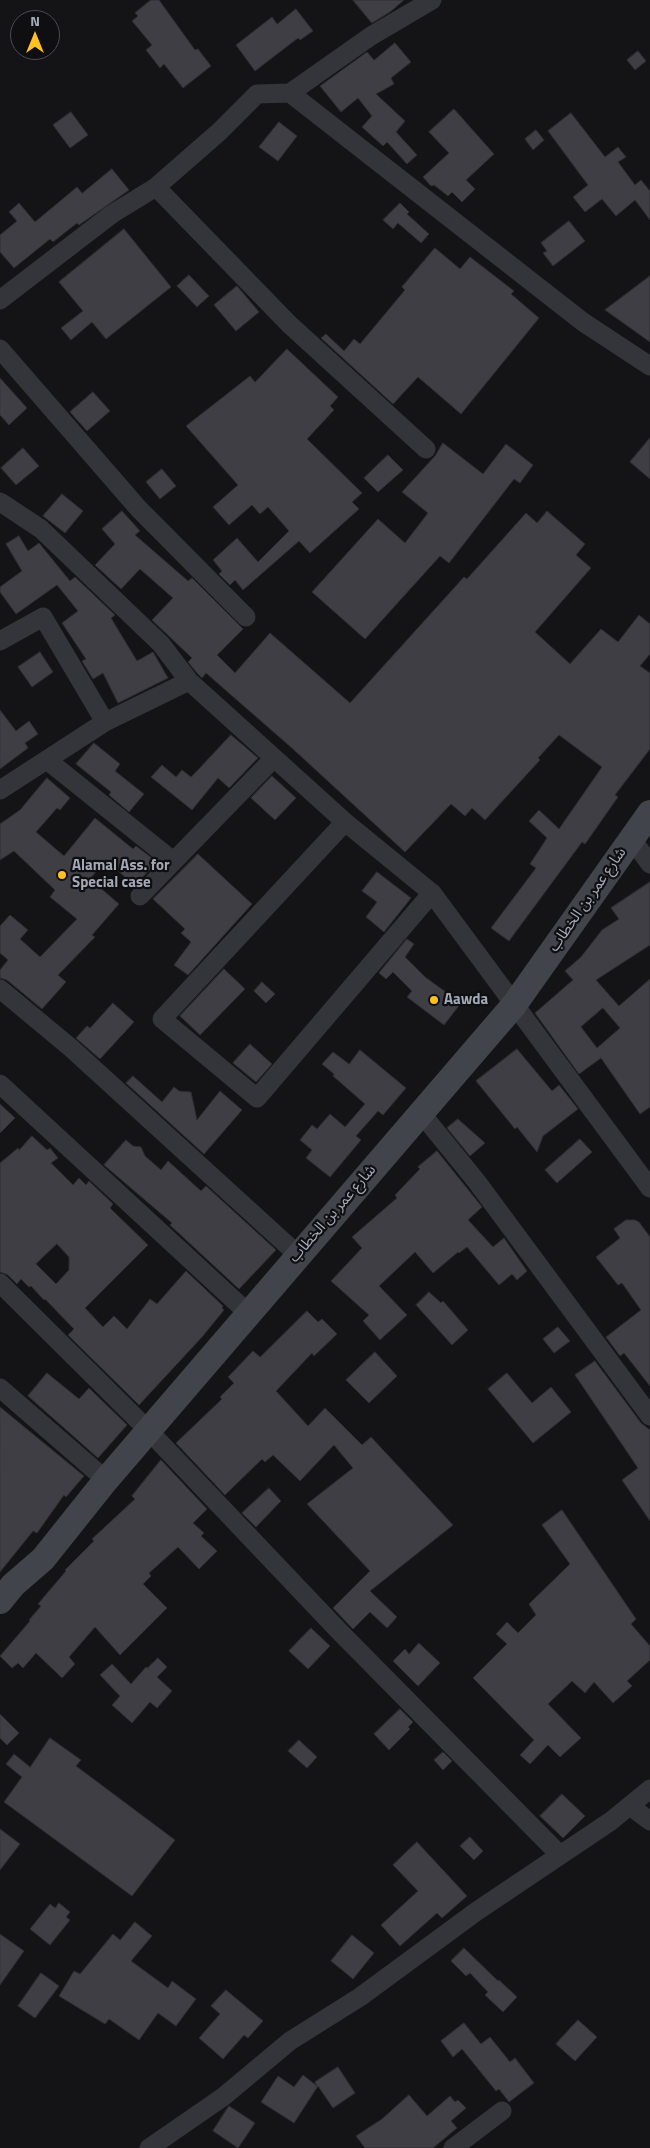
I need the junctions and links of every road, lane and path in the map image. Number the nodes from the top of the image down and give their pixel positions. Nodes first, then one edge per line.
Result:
1 (432, 0) edge
2 (290, 93) junction
3 (156, 187) junction
4 (0, 300) edge
5 (0, 350) edge
6 (650, 366) edge
7 (426, 449) dead end
8 (0, 502) edge
9 (246, 617) dead end
10 (0, 641) edge
11 (188, 681) junction
12 (105, 722) junction
13 (274, 758) junction
14 (48, 760) junction
15 (0, 790) edge
16 (650, 813) edge
17 (345, 822) junction
18 (631, 838) junction
19 (173, 861) junction
20 (650, 864) edge
21 (432, 892) junction
22 (140, 896) dead end
23 (0, 989) edge
24 (514, 1005) junction
25 (0, 1084) edge
26 (421, 1113) junction
27 (650, 1188) edge
28 (298, 1254) junction
29 (0, 1283) edge
30 (248, 1312) junction
31 (0, 1388) edge
32 (650, 1416) edge
33 (149, 1431) junction
34 (106, 1480) junction
35 (4, 1587) edge
36 (650, 1789) edge
37 (630, 1806) junction
38 (650, 1821) edge
39 (560, 1855) junction
40 (502, 2111) dead end
41 (149, 2148) edge
42 (453, 2148) edge

1 - 2 street
2 - 3 street
2 - 6 street
3 - 4 street
3 - 7 street
5 - 9 street
8 - 11 street
10 - 12 street
11 - 12 street
11 - 13 street
12 - 14 street
13 - 17 street
13 - 19 street
14 - 15 street
14 - 19 street
16 - 18 main road, شارع عمر بن الخطاب
17 - 21 street
17 - 21 street
18 - 20 street
18 - 24 main road, شارع عمر بن الخطاب
19 - 22 street
21 - 24 street
23 - 28 street
24 - 26 main road, شارع عمر بن الخطاب
24 - 27 street
25 - 30 street
26 - 28 main road, شارع عمر بن الخطاب
26 - 32 street
28 - 30 main road, شارع عمر بن الخطاب
29 - 33 street
30 - 33 main road, شارع عمر بن الخطاب
31 - 34 street
33 - 34 main road, شارع عمر بن الخطاب
33 - 39 street
34 - 35 main road, شارع عمر بن الخطاب
36 - 37 street
37 - 38 street
37 - 39 street
39 - 41 street
40 - 42 street

